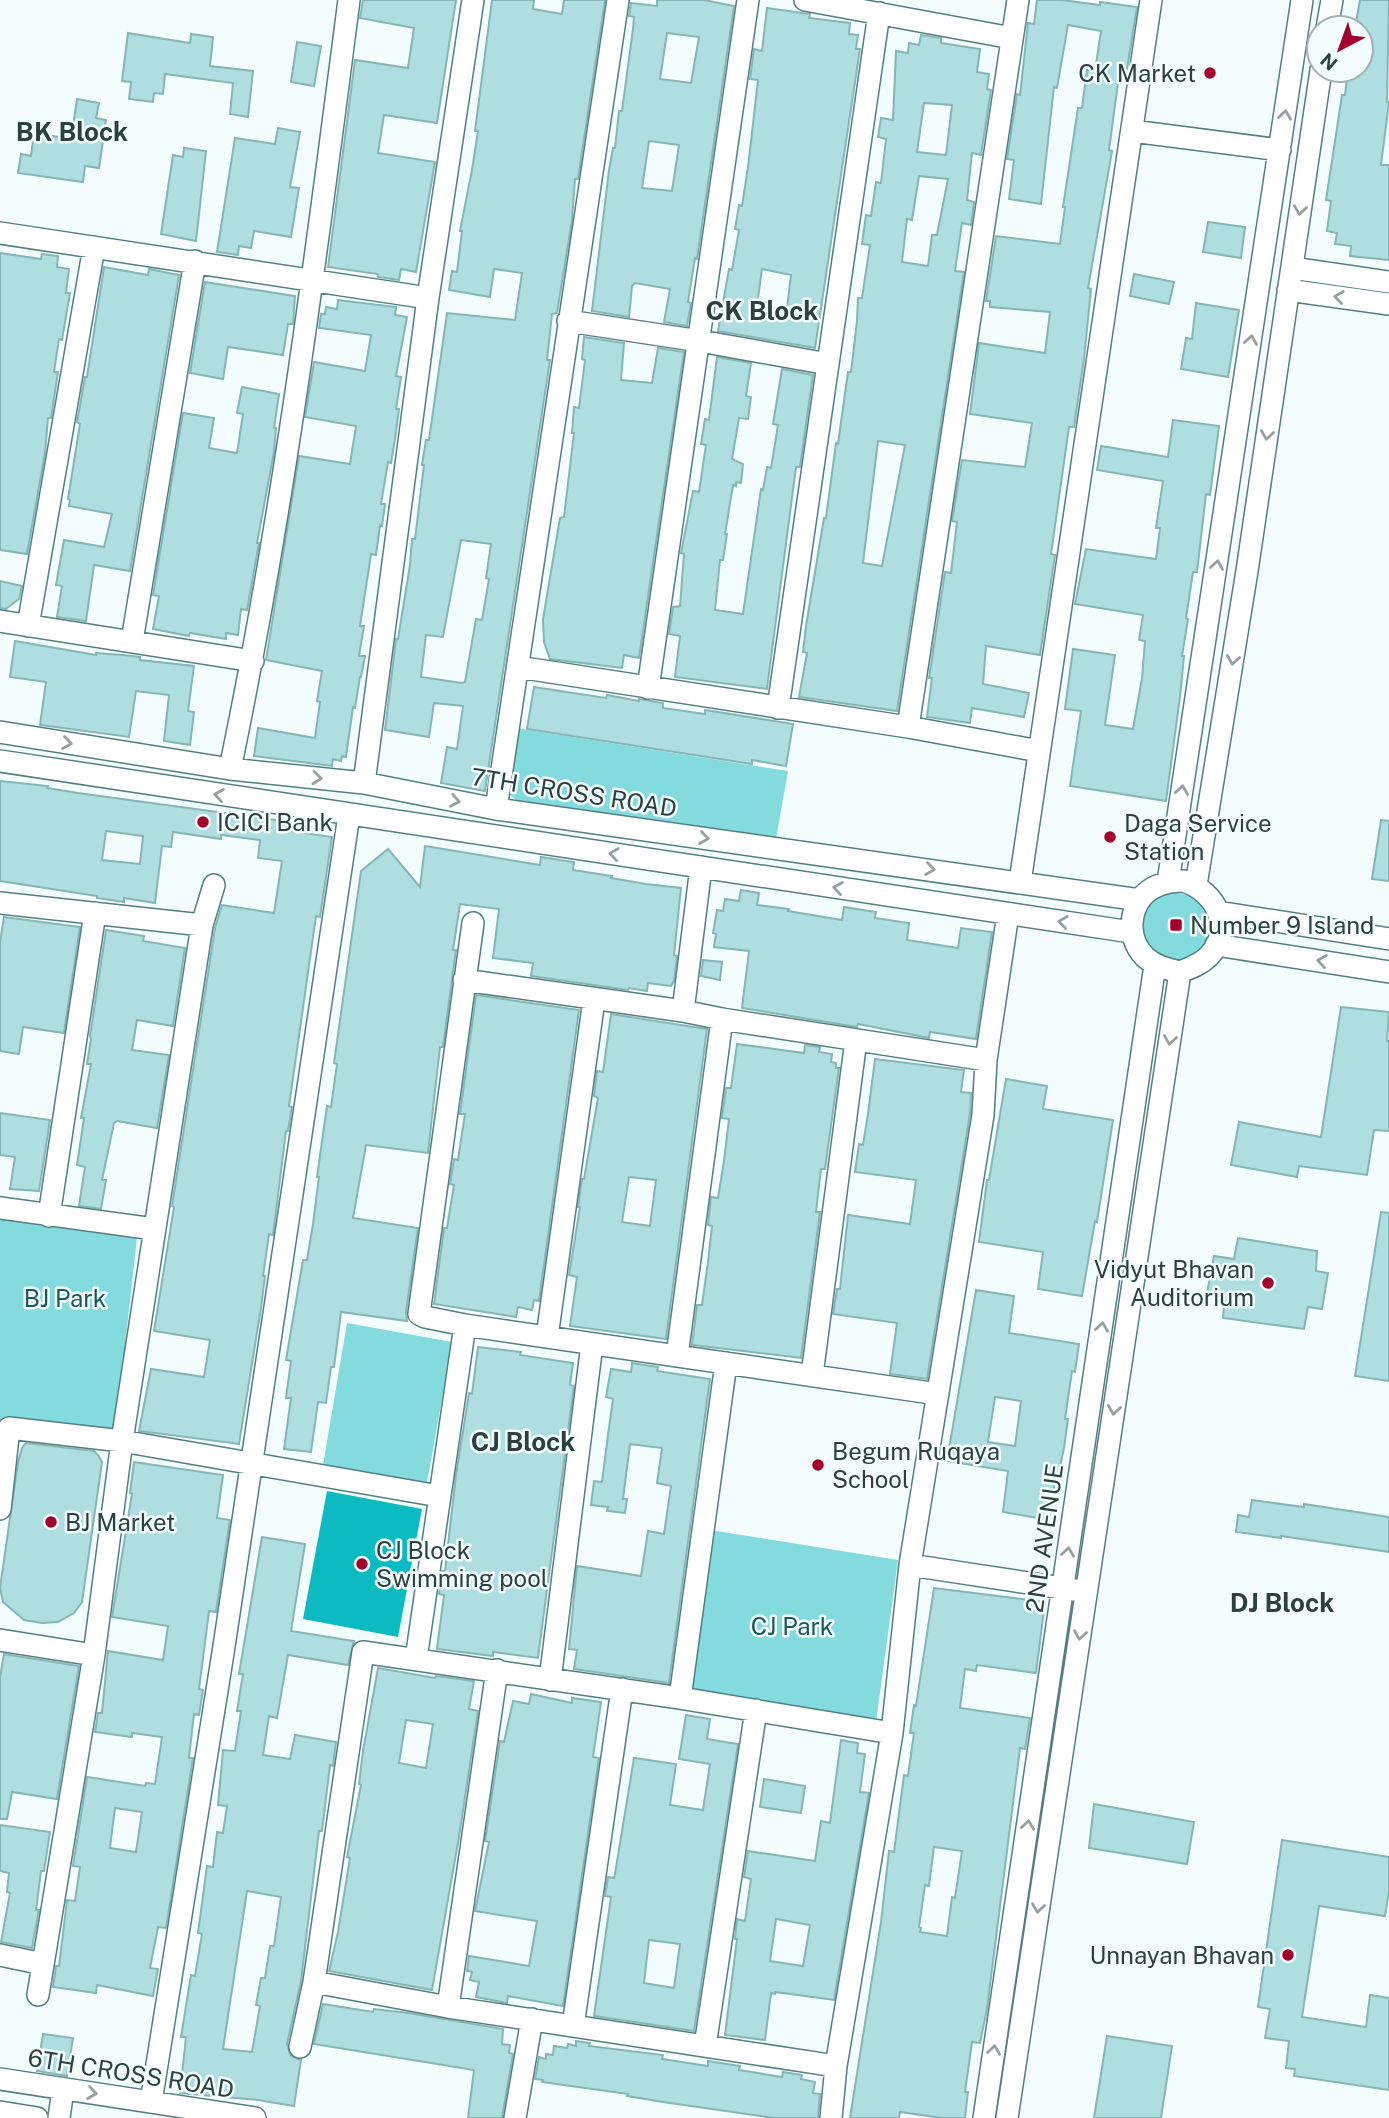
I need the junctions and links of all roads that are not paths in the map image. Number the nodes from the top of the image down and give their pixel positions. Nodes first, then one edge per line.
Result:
1 (474, 0) edge
2 (618, 0) edge
3 (748, 0) edge
4 (805, 0) edge
5 (1018, 0) edge
6 (1151, 0) edge
7 (1302, 0) edge
8 (344, 1) edge
9 (879, 13) junction
10 (1012, 38) junction
11 (1319, 84) edge
12 (1132, 131) junction
13 (1280, 150) junction
14 (0, 233) edge
15 (94, 247) junction
16 (195, 261) junction
17 (1292, 268) junction
18 (313, 280) junction
19 (1389, 282) edge
20 (1289, 290) junction
21 (428, 298) junction
22 (1389, 304) edge
23 (568, 321) junction
24 (700, 341) junction
25 (828, 364) junction
26 (0, 621) edge
27 (28, 626) junction
28 (132, 641) junction
29 (253, 661) junction
30 (518, 667) junction
31 (648, 688) junction
32 (778, 708) junction
33 (908, 727) junction
34 (0, 732) edge
35 (1039, 751) junction
36 (149, 756) junction
37 (0, 761) edge
38 (230, 769) junction
39 (364, 783) junction
40 (146, 784) junction
41 (416, 793) junction
42 (496, 809) junction
43 (349, 815) junction
44 (411, 824) junction
45 (701, 867) junction
46 (1020, 882) junction
47 (1168, 882) junction
48 (214, 885) dead end
49 (1196, 885) junction
50 (1140, 900) junction
51 (0, 903) edge
52 (1218, 912) junction
53 (95, 913) junction
54 (1008, 914) junction
55 (472, 923) dead end
56 (202, 925) junction
57 (1131, 932) junction
58 (1389, 939) edge
59 (1216, 945) junction
60 (1156, 965) junction
61 (1180, 972) junction
62 (1389, 972) edge
63 (464, 980) junction
64 (594, 1000) junction
65 (683, 1011) junction
66 (722, 1019) junction
67 (856, 1040) junction
68 (986, 1060) junction
69 (0, 1208) edge
70 (48, 1216) junction
71 (154, 1229) junction
72 (465, 1325) junction
73 (547, 1337) junction
74 (592, 1344) junction
75 (677, 1356) junction
76 (726, 1363) junction
77 (812, 1375) junction
78 (938, 1394) junction
79 (122, 1441) junction
80 (251, 1463) junction
81 (439, 1496) junction
82 (0, 1508) edge
83 (910, 1565) junction
84 (1063, 1588) junction
85 (1087, 1592) junction
86 (0, 1640) edge
87 (94, 1655) junction
88 (416, 1659) junction
89 (497, 1670) junction
90 (550, 1680) junction
91 (622, 1689) junction
92 (680, 1698) junction
93 (756, 1710) junction
94 (892, 1733) junction
95 (0, 1955) edge
96 (43, 1964) junction
97 (314, 1982) junction
98 (38, 1995) dead end
99 (448, 2007) junction
100 (532, 2020) junction
101 (573, 2026) junction
102 (705, 2046) junction
103 (300, 2047) dead end
104 (836, 2066) junction
105 (0, 2079) edge
106 (63, 2089) junction
107 (151, 2102) junction
108 (0, 2112) edge
109 (247, 2117) edge
110 (37, 2118) edge
111 (59, 2118) edge
112 (515, 2118) edge
113 (831, 2118) edge
114 (984, 2118) edge
115 (1007, 2118) edge

1 - 21 street
2 - 23 street
3 - 24 street
4 - 9 street
5 - 10 street
6 - 12 street
13 -> 7 street
8 - 18 street
9 - 10 street
9 - 25 street
10 - 33 street
11 -> 17 street
12 - 13 street
12 - 35 street
47 -> 13 street
14 - 15 street
15 - 16 street
15 - 27 street
16 - 18 street
16 - 28 street
17 - 19 street
17 - 20 street
18 - 21 street
18 - 29 street
22 -> 20 street
20 -> 49 street
21 - 39 street
23 - 24 street
23 - 30 street
24 - 25 street
24 - 31 street
25 - 32 street
26 - 27 street
27 - 28 street
28 - 29 street
29 - 38 street
30 - 31 street
30 - 42 street
31 - 32 street
32 - 33 street
33 - 35 street
34 -> 36 street, 7TH CROSS ROAD
35 - 46 street
36 - 38 street, 7TH CROSS ROAD
36 - 40 street
37 - 40 street
38 -> 39 street, 7TH CROSS ROAD
39 - 41 street, 7TH CROSS ROAD
43 -> 40 street
41 -> 42 street, 7TH CROSS ROAD
41 - 44 street
42 -> 46 street, 7TH CROSS ROAD
43 - 44 street
43 - 80 street
45 -> 44 street
54 -> 45 street
45 - 65 street
46 - 50 street, 7TH CROSS ROAD
47 - 49 street
47 - 50 street
48 - 56 street
49 - 52 street
50 - 57 street
51 - 53 street
52 - 58 street
52 - 59 street
53 - 56 street
53 - 70 street
57 -> 54 street
54 - 68 street
55 - 63 street
56 - 71 street
57 - 60 street
59 - 61 street
62 -> 59 street
60 - 61 street
84 -> 60 street, 2ND AVENUE
61 -> 85 street, 2ND AVENUE
63 - 64 street
63 - 72 street
64 - 65 street
64 - 73 street
65 - 66 street
66 - 67 street
66 - 75 street
67 - 68 street
67 - 77 street
68 - 78 street
69 - 70 street
70 - 71 street
71 - 79 street
72 - 73 street
72 - 81 street
73 - 74 street
74 - 75 street
74 - 90 street
75 - 76 street
76 - 77 street
76 - 92 street
77 - 78 street
78 - 83 street
79 - 80 street
79 - 82 street
79 - 87 street
80 - 81 street
80 - 107 street
81 - 88 street
83 - 84 street
83 - 94 street
84 - 85 street
114 -> 84 street, 2ND AVENUE
85 -> 115 street, 2ND AVENUE
86 - 87 street
87 - 96 street
88 - 89 street
88 - 97 street
89 - 90 street
89 - 99 street
90 - 91 street
91 - 92 street
91 - 101 street
92 - 93 street
93 - 94 street
93 - 102 street
94 - 104 street
95 - 96 street
96 - 98 street
97 - 99 street
97 - 103 street
99 - 100 street
100 - 101 street
100 - 112 street
101 - 102 street
102 - 104 street
104 - 113 street
105 - 106 street, 6TH CROSS ROAD
106 -> 107 street, 6TH CROSS ROAD
106 - 111 street
107 - 109 street, 6TH CROSS ROAD
108 - 110 street

